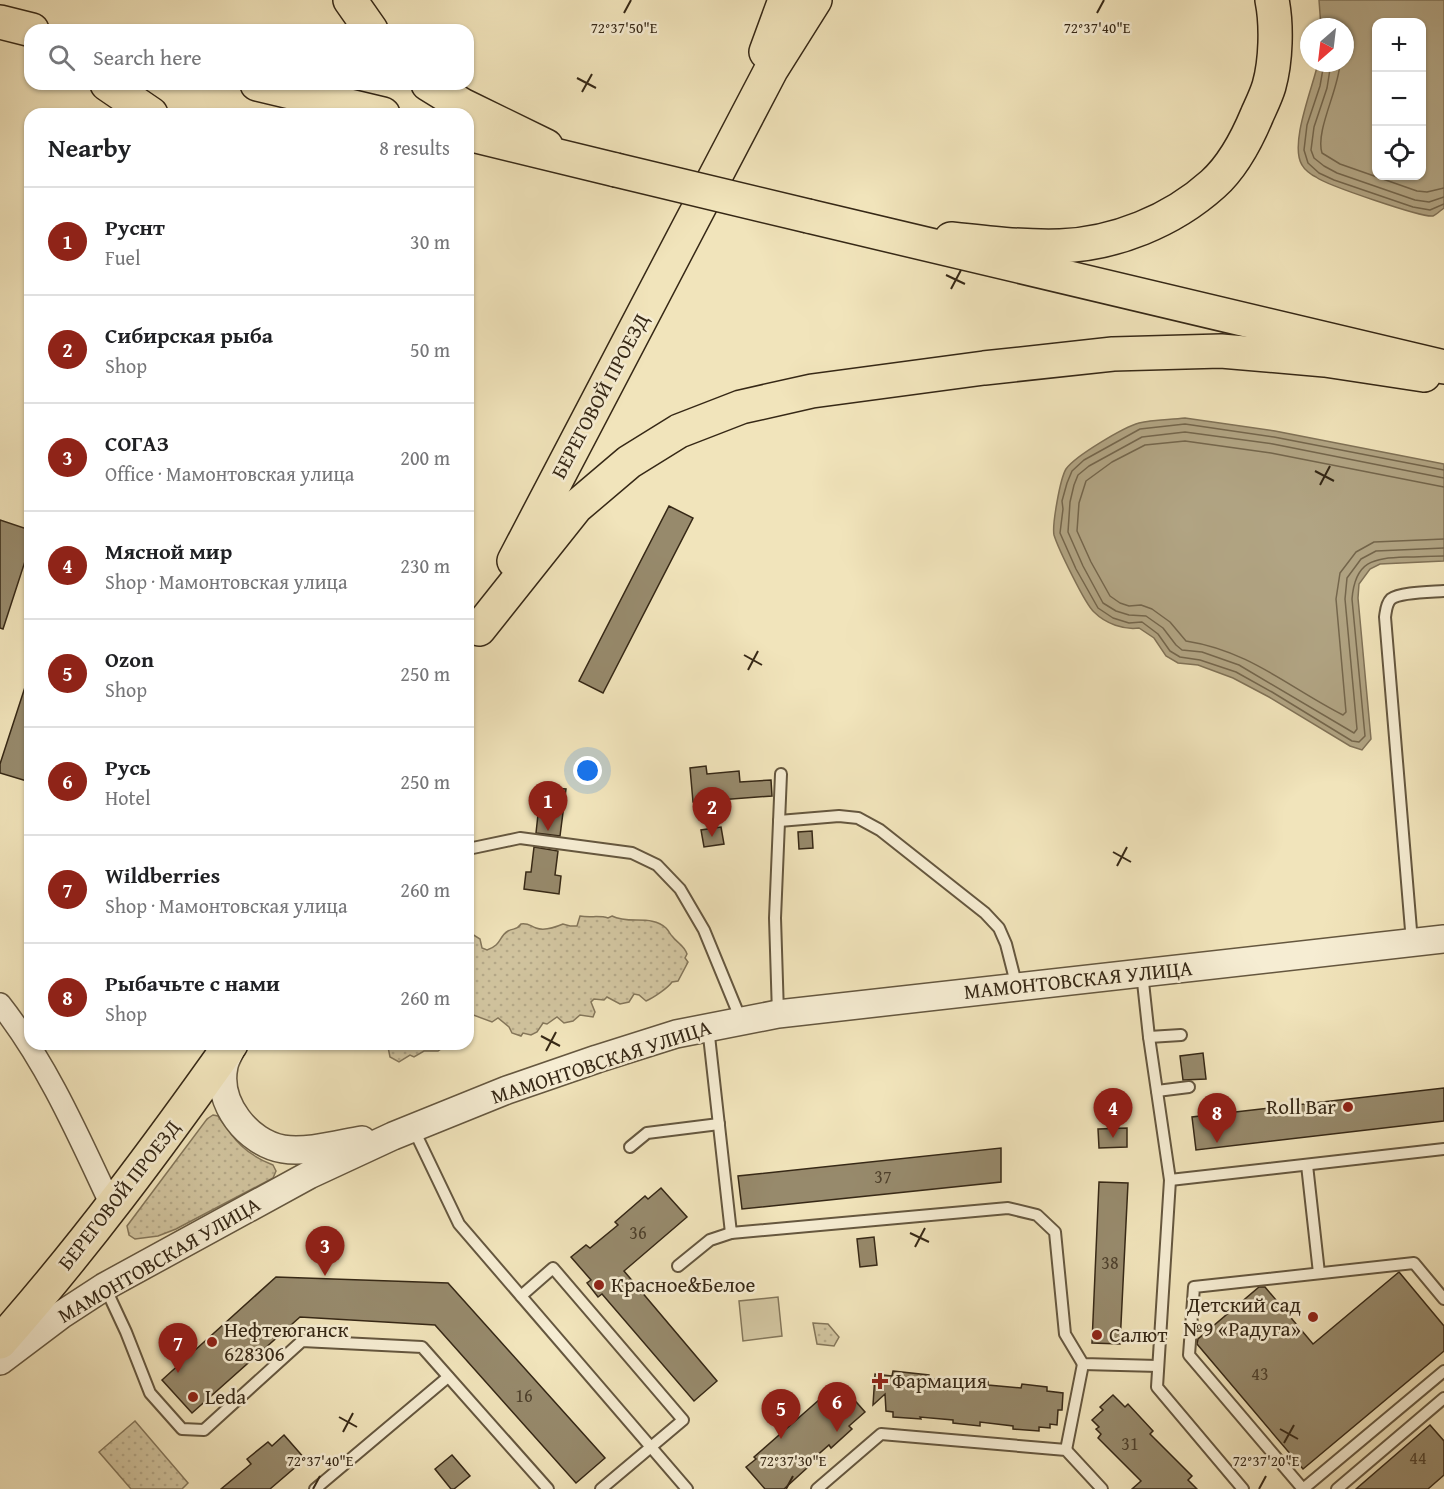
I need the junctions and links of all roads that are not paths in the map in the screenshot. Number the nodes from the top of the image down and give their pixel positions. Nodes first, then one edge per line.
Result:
1 (351, 0) edge
2 (785, 0) edge
3 (807, 0) edge
4 (815, 0) edge
5 (1272, 0) edge
6 (0, 22) edge
7 (366, 24) edge
8 (24, 28) edge
9 (0, 35) edge
10 (24, 43) edge
11 (771, 70) junction
12 (116, 90) edge
13 (283, 90) edge
14 (438, 90) edge
15 (142, 108) edge
16 (358, 108) edge
17 (468, 108) edge
18 (474, 111) edge
19 (474, 135) edge
20 (732, 142) junction
21 (575, 160) junction
22 (869, 230) junction
23 (1444, 367) edge
24 (1444, 379) edge
25 (1444, 591) edge
26 (474, 637) edge
27 (474, 638) edge
28 (781, 774) dead end
29 (780, 821) junction
30 (474, 848) edge
31 (1444, 939) edge
32 (1412, 943) junction
33 (1142, 973) junction
34 (1017, 987) junction
35 (0, 1004) edge
36 (778, 1014) junction
37 (741, 1020) junction
38 (708, 1027) junction
39 (1181, 1035) dead end
40 (24, 1037) edge
41 (1149, 1037) junction
42 (32, 1050) edge
43 (228, 1050) edge
44 (230, 1050) edge
45 (1189, 1087) dead end
46 (1157, 1091) junction
47 (719, 1124) junction
48 (403, 1131) junction
49 (630, 1147) dead end
50 (1444, 1149) edge
51 (1307, 1165) junction
52 (1170, 1180) junction
53 (112, 1207) junction
54 (730, 1233) junction
55 (678, 1266) dead end
56 (1319, 1273) junction
57 (104, 1287) junction
58 (521, 1296) junction
59 (1444, 1299) edge
60 (0, 1342) edge
61 (0, 1361) edge
62 (1083, 1364) junction
63 (1158, 1366) junction
64 (1444, 1371) edge
65 (448, 1377) junction
66 (1444, 1398) edge
67 (651, 1447) junction
68 (1066, 1450) junction
69 (315, 1489) edge
70 (548, 1489) edge
71 (602, 1489) edge
72 (687, 1489) edge
73 (817, 1489) edge
74 (1102, 1489) edge
75 (1243, 1489) edge
76 (1337, 1489) edge

1 - 7 main road
2 - 20 main road
3 - 11 main road
4 - 11 main road
5 - 22 main road
6 - 8 main road
9 - 10 main road
11 - 20 main road
12 - 15 main road
13 - 16 main road
14 - 17 main road
18 - 21 main road
19 - 21 main road
20 - 26 main road, БЕРЕГОВОЙ ПРОЕЗД
21 - 22 main road, bridge
22 - 23 main road
24 - 27 main road
25 - 32 lane
28 - 29 lane
29 - 34 lane
29 - 36 lane
30 - 37 lane
31 - 32 street, МАМОНТОВСКАЯ УЛИЦА
32 - 33 street, МАМОНТОВСКАЯ УЛИЦА
33 - 34 street, МАМОНТОВСКАЯ УЛИЦА
33 - 41 lane
34 - 36 street, МАМОНТОВСКАЯ УЛИЦА
35 - 40 street
36 - 37 street, МАМОНТОВСКАЯ УЛИЦА
37 - 38 street, МАМОНТОВСКАЯ УЛИЦА
38 - 47 lane
38 - 48 street, МАМОНТОВСКАЯ УЛИЦА
39 - 41 lane
41 - 46 lane
42 - 53 street
43 - 53 main road, БЕРЕГОВОЙ ПРОЕЗД
44 - 48 street
45 - 46 lane
46 - 52 lane
47 - 49 lane
47 - 54 lane
48 - 57 street, МАМОНТОВСКАЯ УЛИЦА
48 - 58 lane
50 - 51 lane
51 - 52 lane
51 - 56 lane
52 - 63 lane
53 - 60 main road, БЕРЕГОВОЙ ПРОЕЗД
54 - 55 lane
54 - 62 lane
56 - 59 lane
56 - 64 lane
57 - 61 street, МАМОНТОВСКАЯ УЛИЦА
57 - 65 lane
58 - 67 lane
58 - 67 lane
62 - 63 lane
62 - 68 lane
63 - 75 lane
65 - 69 lane
65 - 70 lane
66 - 76 lane
67 - 71 lane
67 - 72 lane
68 - 73 lane
68 - 74 lane

